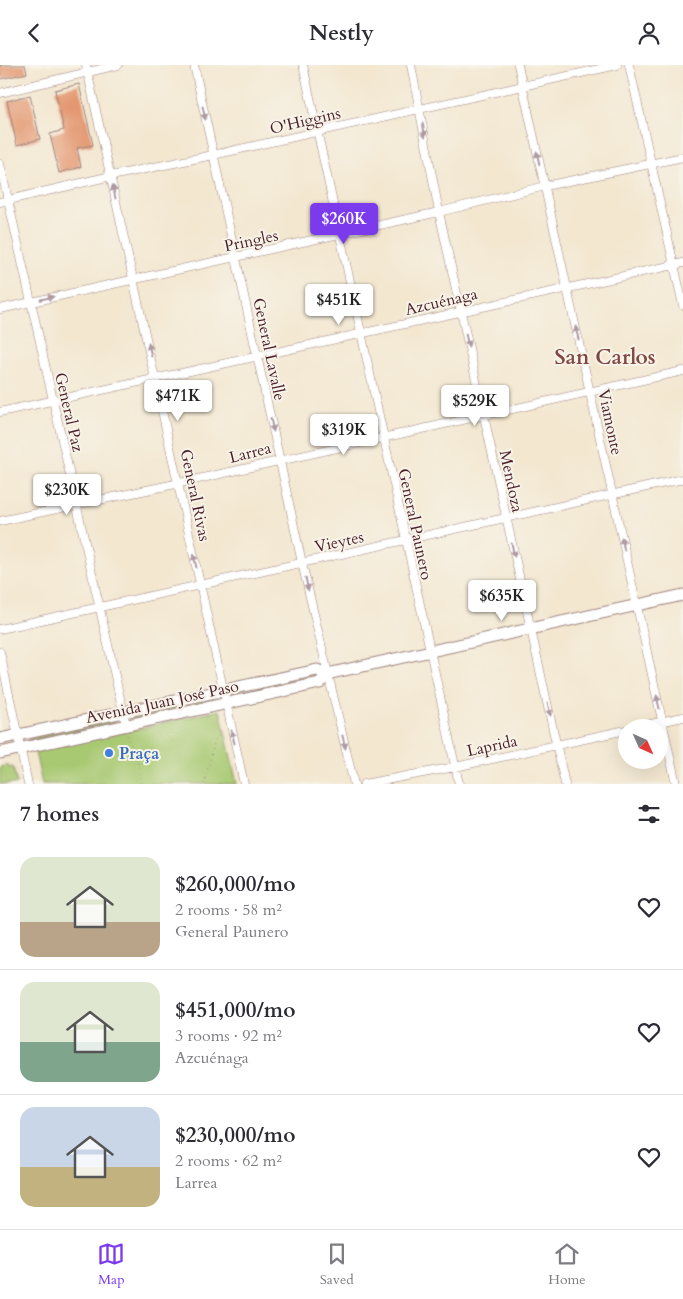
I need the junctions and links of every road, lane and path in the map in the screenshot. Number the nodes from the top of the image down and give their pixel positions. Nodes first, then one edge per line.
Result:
1 (118, 65) edge
2 (194, 65) edge
3 (304, 65) edge
4 (411, 65) edge
5 (518, 65) edge
6 (617, 65) edge
7 (629, 65) edge
8 (87, 69) edge
9 (523, 86) junction
10 (0, 93) edge
11 (421, 109) junction
12 (318, 132) junction
13 (213, 155) junction
14 (683, 157) edge
15 (0, 164) edge
16 (651, 165) junction
17 (111, 176) junction
18 (545, 186) junction
19 (4, 201) edge
20 (439, 212) junction
21 (340, 234) junction
22 (236, 257) junction
23 (683, 263) edge
24 (674, 265) junction
25 (134, 278) junction
26 (567, 287) junction
27 (31, 302) junction
28 (683, 305) edge
29 (0, 309) edge
30 (460, 311) junction
31 (361, 333) junction
32 (257, 356) junction
33 (683, 371) edge
34 (157, 380) junction
35 (590, 391) junction
36 (53, 401) junction
37 (0, 412) edge
38 (484, 414) junction
39 (383, 436) junction
40 (280, 459) junction
41 (683, 479) edge
42 (180, 483) junction
43 (612, 494) junction
44 (76, 504) junction
45 (506, 518) junction
46 (0, 521) edge
47 (405, 540) junction
48 (302, 563) junction
49 (201, 586) junction
50 (683, 595) edge
51 (637, 605) junction
52 (100, 607) junction
53 (0, 629) edge
54 (531, 629) junction
55 (429, 651) junction
56 (0, 652) edge
57 (327, 674) junction
58 (223, 691) junction
59 (226, 703) junction
60 (123, 712) junction
61 (683, 717) edge
62 (661, 719) edge
63 (668, 721) edge
64 (230, 723) junction
65 (126, 725) junction
66 (618, 732) edge
67 (18, 735) junction
68 (0, 739) edge
69 (556, 745) junction
70 (21, 748) junction
71 (668, 749) edge
72 (0, 753) edge
73 (455, 767) junction
74 (28, 784) edge
75 (141, 784) edge
76 (204, 784) edge
77 (244, 784) edge
78 (354, 784) edge
79 (364, 784) edge
80 (458, 784) edge
81 (565, 784) edge
82 (676, 784) edge

1 - 8 street
2 -> 13 street, General Lavalle
3 - 12 street, General Paunero
4 - 11 street, Mendoza
5 - 9 street, Viamonte
6 - 9 street, O'Higgins
7 - 16 street
8 - 10 street
8 - 17 street, General Rivas
9 - 11 street, O'Higgins
18 -> 9 street, Viamonte
11 - 12 street, O'Higgins
11 -> 20 street, Mendoza
12 - 13 street, O'Higgins
12 - 21 street, General Paunero
13 - 17 street, O'Higgins
13 - 22 street, General Lavalle
14 - 16 street, Pringles
15 - 19 street, General Paz
16 - 18 street, Pringles
16 - 24 street
17 - 19 street, O'Higgins
25 -> 17 street, General Rivas
18 - 20 street, Pringles
18 - 26 street, Viamonte
19 - 27 street, General Paz
20 - 21 street, Pringles
20 - 30 street, Mendoza
21 - 22 street, Pringles
21 - 31 street, General Paunero
22 - 25 street, Pringles
22 - 32 street, General Lavalle
23 - 24 street, Azcuénaga
24 - 26 street, Azcuénaga
24 - 28 street
27 -> 25 street, Pringles
34 -> 25 street, General Rivas
26 - 30 street, Azcuénaga
35 -> 26 street, Viamonte
27 - 29 street, Pringles
27 - 36 street, General Paz
30 - 31 street, Azcuénaga
30 -> 38 street, Mendoza
31 - 32 street, Azcuénaga
31 - 39 street, General Paunero
32 - 34 street, Azcuénaga
32 -> 40 street, General Lavalle
33 - 35 street, Larrea
34 - 36 street, Azcuénaga
34 - 42 street, General Rivas
35 - 38 street, Larrea
35 - 43 street, Viamonte
36 - 37 street, Azcuénaga
36 - 44 street, General Paz
38 - 39 street, Larrea
38 - 45 street, Mendoza
39 - 40 street, Larrea
39 - 47 street, General Paunero
40 - 42 street, Larrea
40 - 48 street, General Lavalle
41 - 43 street, Vieytes
42 - 44 street, Larrea
49 -> 42 street, General Rivas
43 - 45 street, Vieytes
51 -> 43 street, Viamonte
44 - 46 street, Larrea
44 - 52 street, General Paz
45 - 47 street, Vieytes
45 -> 54 street, Mendoza
47 - 48 street, Vieytes
47 - 55 street, General Paunero
48 - 49 street, Vieytes
48 -> 57 street, General Lavalle
49 - 52 street, Vieytes
49 - 58 street, General Rivas
50 - 51 main road, Avenida Juan José Paso
51 - 54 main road, Avenida Juan José Paso
62 -> 51 street, Viamonte
52 - 53 street, Vieytes
52 - 60 street, General Paz
54 - 55 main road, Avenida Juan José Paso
54 -> 69 street, Mendoza
55 - 57 main road, Avenida Juan José Paso
55 - 73 street, General Paunero
56 - 67 street
57 - 58 main road, Avenida Juan José Paso
57 - 59 main road, Avenida Juan José Paso
57 -> 78 street, General Lavalle
58 - 59 street, General Rivas
58 - 60 main road, Avenida Juan José Paso
59 - 64 street, General Rivas
59 - 65 main road, Avenida Juan José Paso
60 - 65 street, General Paz
60 - 67 main road, Avenida Juan José Paso
61 - 63 street
64 - 76 path
77 -> 64 street, General Rivas
65 - 70 main road, Avenida Juan José Paso
65 - 75 path
66 - 69 street, Laprida
67 - 68 main road, Avenida Juan José Paso
67 - 70 street
69 - 73 street, Laprida
69 - 81 street, Mendoza
70 - 72 main road, Avenida Juan José Paso
70 - 74 street
71 - 82 street, Viamonte
73 - 79 street, Laprida
73 - 80 street, General Paunero

